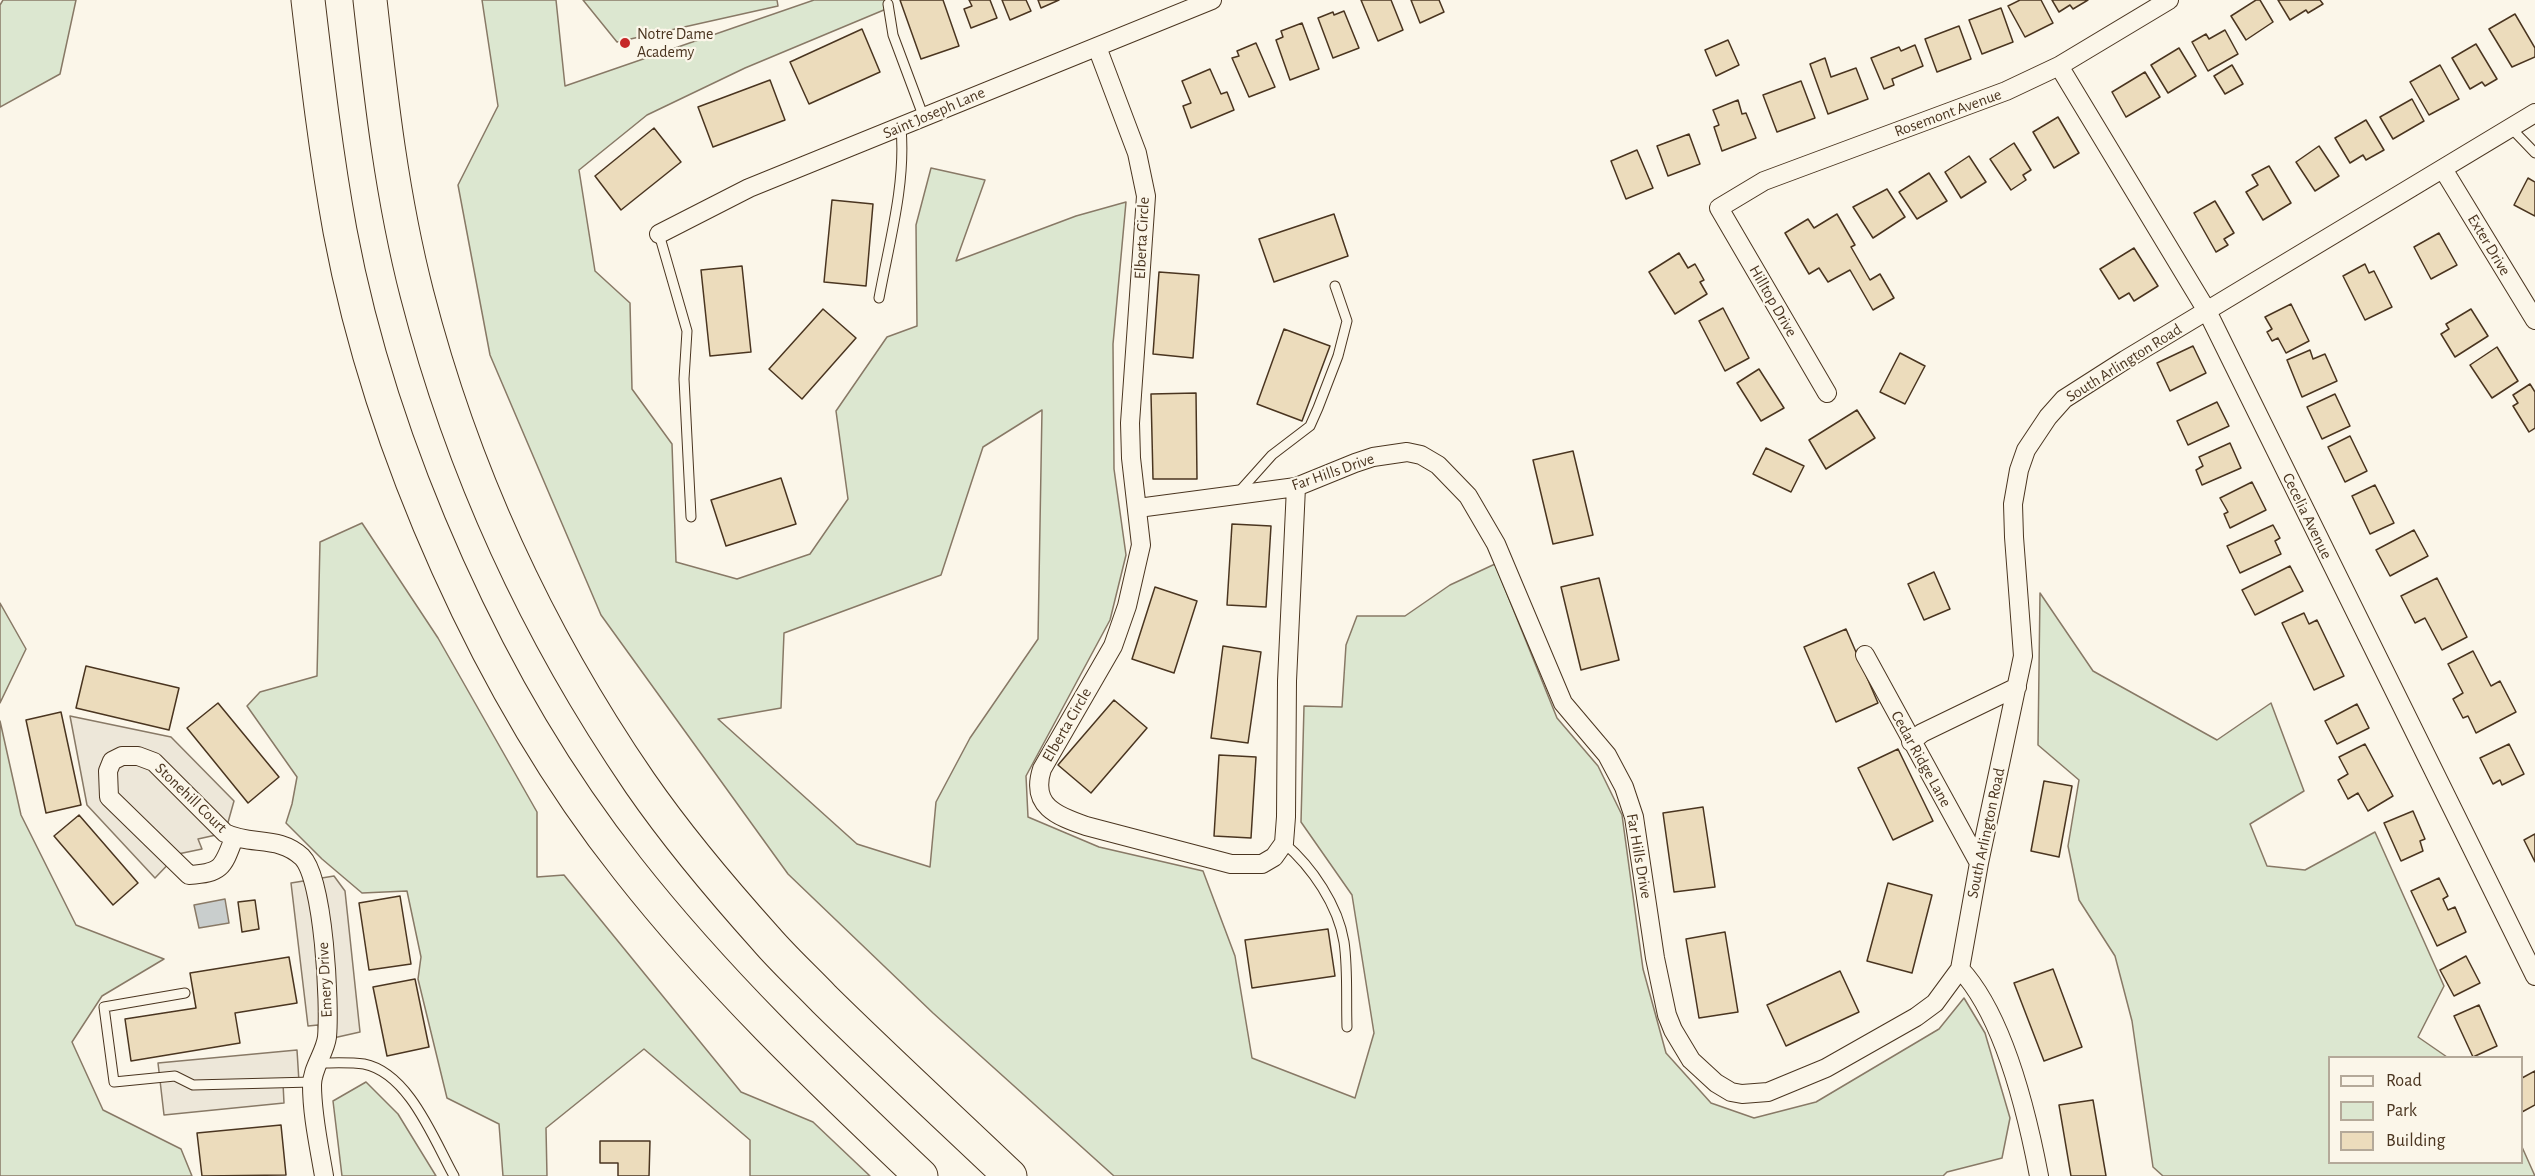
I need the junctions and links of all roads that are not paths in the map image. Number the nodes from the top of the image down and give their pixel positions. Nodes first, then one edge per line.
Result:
1 (308, 0) edge
2 (370, 0) edge
3 (1212, 0) edge
4 (2169, 0) edge
5 (888, 4) dead end
6 (1097, 47) junction
7 (2059, 66) junction
8 (2535, 113) edge
9 (924, 118) junction
10 (901, 128) junction
11 (2511, 128) junction
12 (2535, 153) edge
13 (2443, 169) junction
14 (1719, 208) joint
15 (659, 234) joint
16 (1335, 286) dead end
17 (879, 298) dead end
18 (2207, 311) junction
19 (2535, 320) edge
20 (1827, 393) dead end
21 (1296, 487) junction
22 (1236, 495) junction
23 (1138, 508) junction
24 (691, 516) dead end
25 (1864, 655) dead end
26 (2017, 687) junction
27 (1911, 742) junction
28 (234, 838) junction
29 (1284, 843) junction
30 (1979, 863) junction
31 (1960, 969) junction
32 (2535, 976) edge
33 (185, 993) dead end
34 (1347, 1027) dead end
35 (318, 1063) junction
36 (312, 1082) junction
37 (324, 1176) edge
38 (454, 1176) edge
39 (921, 1176) edge
40 (1010, 1176) edge
41 (2039, 1176) edge

1 - 39 highway
2 - 40 highway
3 - 6 street, Saint Joseph Lane
4 - 7 street, Rosemont Avenue
5 - 9 lane
6 - 9 street, Saint Joseph Lane
6 - 23 street, Elberta Circle
7 - 14 street, Rosemont Avenue
7 - 18 street, Cecelia Avenue
8 - 11 street, South Arlington Road
9 - 10 street, Saint Joseph Lane
10 - 15 street, Saint Joseph Lane
10 - 17 lane
11 - 12 lane
11 - 13 street, South Arlington Road
13 - 18 street, South Arlington Road
13 - 19 street, Exter Drive
14 - 20 street, Hilltop Drive
15 - 24 lane
16 - 22 lane
18 - 26 street, South Arlington Road
18 - 32 street, Cecelia Avenue
21 - 22 street, Far Hills Drive
21 - 29 street
21 - 31 street, Far Hills Drive
22 - 23 street, Far Hills Drive
23 - 29 street, Elberta Circle
25 - 27 street, Cedar Ridge Lane
26 - 27 street
26 - 30 street, South Arlington Road
27 - 30 street, Cedar Ridge Lane
28 - 28 street, Stonehill Court
28 - 35 street, Emery Drive
29 - 34 lane
30 - 31 street, South Arlington Road
31 - 41 street
33 - 36 lane
35 - 36 street, Emery Drive
35 - 38 lane
36 - 37 street, Emery Drive

